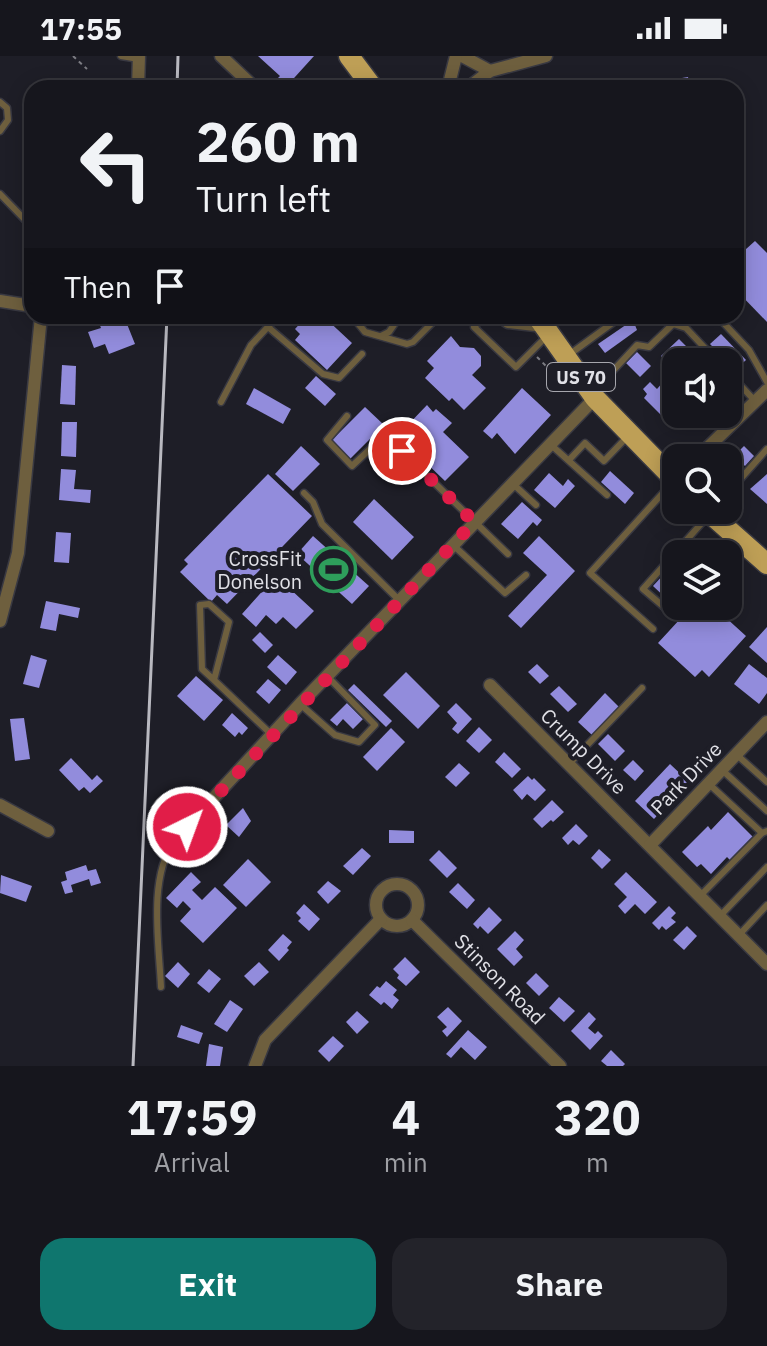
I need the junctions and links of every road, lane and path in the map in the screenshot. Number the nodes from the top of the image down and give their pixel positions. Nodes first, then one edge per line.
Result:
1 (73, 56) edge
2 (121, 56) edge
3 (221, 56) edge
4 (349, 56) edge
5 (459, 56) edge
6 (546, 56) edge
7 (139, 58) edge
8 (87, 69) dead end
9 (490, 71) junction
10 (138, 80) edge
11 (246, 80) edge
12 (367, 80) edge
13 (451, 80) edge
14 (478, 80) edge
15 (0, 102) edge
16 (0, 131) edge
17 (0, 194) edge
18 (24, 219) edge
19 (0, 301) edge
20 (24, 305) edge
21 (40, 324) edge
22 (271, 324) edge
23 (358, 324) edge
24 (394, 324) edge
25 (430, 324) edge
26 (477, 324) edge
27 (545, 324) edge
28 (611, 324) edge
29 (725, 324) edge
30 (268, 327) junction
31 (381, 336) junction
32 (705, 348) edge
33 (531, 352) junction
34 (362, 354) dead end
35 (566, 356) junction
36 (767, 382) edge
37 (567, 387) dead end
38 (742, 387) edge
39 (767, 390) edge
40 (594, 395) junction
41 (755, 401) junction
42 (221, 402) dead end
43 (347, 416) dead end
44 (630, 434) junction
45 (550, 444) junction
46 (711, 444) edge
47 (767, 449) edge
48 (569, 460) junction
49 (662, 466) edge
50 (742, 477) edge
51 (512, 483) junction
52 (304, 493) dead end
53 (607, 495) dead end
54 (662, 495) edge
55 (536, 505) dead end
56 (474, 522) junction
57 (699, 524) edge
58 (685, 540) edge
59 (453, 545) junction
60 (742, 552) edge
61 (508, 554) dead end
62 (767, 564) edge
63 (662, 567) edge
64 (526, 575) dead end
65 (400, 601) junction
66 (662, 605) edge
67 (0, 621) edge
68 (653, 629) dead end
69 (328, 677) junction
70 (214, 680) junction
71 (490, 685) dead end
72 (642, 688) dead end
73 (300, 704) junction
74 (767, 722) edge
75 (272, 735) junction
76 (737, 754) junction
77 (569, 764) junction
78 (722, 770) junction
79 (767, 782) edge
80 (709, 783) junction
81 (0, 805) edge
82 (767, 811) edge
83 (48, 831) dead end
84 (764, 832) edge
85 (174, 841) joint
86 (650, 845) junction
87 (767, 867) edge
88 (700, 896) junction
89 (767, 905) edge
90 (720, 916) junction
91 (381, 919) junction
92 (412, 920) junction
93 (739, 935) junction
94 (765, 958) edge
95 (161, 987) dead end
96 (255, 1066) edge
97 (560, 1066) edge

1 - 8 path
2 - 7 lane
3 - 11 street
4 - 12 main road
5 - 9 street
5 - 13 street
6 - 9 street
7 - 10 street
9 - 14 street
15 - 16 lane
17 - 18 lane
19 - 20 street
21 - 67 street
22 - 30 lane
23 - 31 lane
24 - 31 lane
25 - 31 lane
26 - 33 lane
27 - 33 lane
27 - 35 main road, US 70
28 - 35 lane
29 - 36 lane
30 - 34 lane
30 - 42 lane
32 - 40 lane
33 - 37 path
35 - 40 main road, US 70
38 - 41 lane
39 - 41 street
40 - 44 main road, US 70
40 - 45 street
41 - 46 street
43 - 56 lane
44 - 48 lane
44 - 49 main road, US 70
45 - 48 lane
45 - 51 street
47 - 50 lane
48 - 53 lane
51 - 55 lane
51 - 56 street
52 - 65 lane
54 - 68 lane
56 - 59 street
56 - 61 lane
57 - 58 lane
59 - 64 lane
59 - 65 street
60 - 62 main road
63 - 66 lane
65 - 69 street
69 - 73 street
69 - 73 lane
70 - 70 lane
70 - 75 lane
71 - 77 street, Crump Drive
72 - 77 lane
73 - 75 street
74 - 76 street, Park Drive
75 - 85 street
76 - 78 street, Park Drive
76 - 79 lane
77 - 86 street, Crump Drive
78 - 80 street, Park Drive
78 - 82 lane
80 - 84 lane
80 - 86 street, Park Drive
81 - 83 street
84 - 88 lane
85 - 95 lane
86 - 88 street, Park Drive
87 - 90 lane
88 - 90 street, Park Drive
89 - 93 lane
90 - 93 street, Park Drive
91 - 92 street
91 - 92 street
91 - 96 street
92 - 97 street, Stinson Road
93 - 94 street, Park Drive

